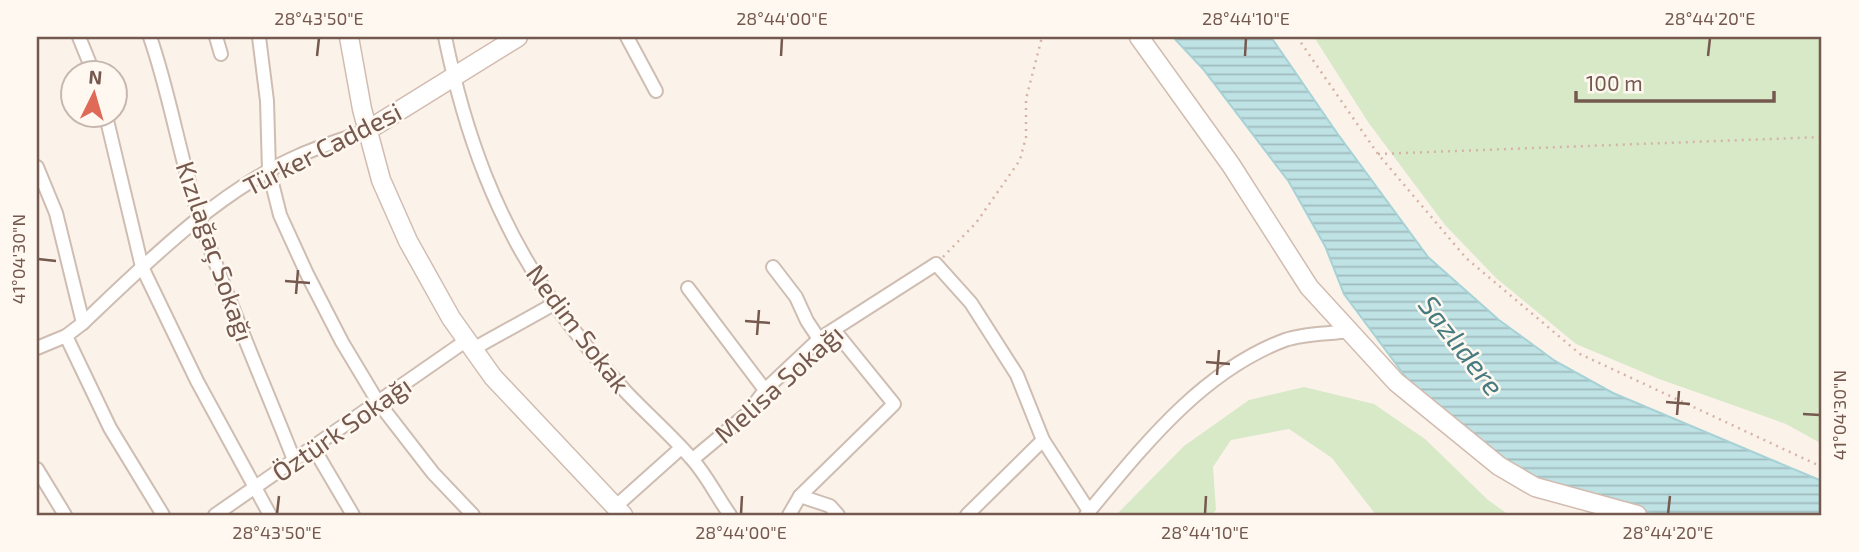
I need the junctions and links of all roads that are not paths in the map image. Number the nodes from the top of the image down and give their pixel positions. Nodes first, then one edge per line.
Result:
1 (79, 37) edge
2 (150, 37) edge
3 (216, 37) edge
4 (259, 37) edge
5 (349, 37) edge
6 (445, 37) edge
7 (518, 37) edge
8 (627, 37) edge
9 (1139, 37) edge
10 (221, 54) dead end
11 (88, 60) edge
12 (453, 76) junction
13 (656, 91) dead end
14 (109, 130) edge
15 (368, 130) junction
16 (37, 167) edge
17 (270, 171) junction
18 (200, 219) junction
19 (142, 267) junction
20 (773, 267) dead end
21 (688, 288) dead end
22 (554, 304) junction
23 (83, 323) junction
24 (834, 330) junction
25 (1349, 331) junction
26 (66, 336) junction
27 (820, 340) junction
28 (470, 344) junction
29 (37, 348) edge
30 (765, 390) junction
31 (378, 402) junction
32 (1043, 440) junction
33 (313, 447) junction
34 (681, 448) junction
35 (693, 459) junction
36 (294, 460) junction
37 (37, 469) edge
38 (255, 488) junction
39 (800, 496) junction
40 (619, 511) edge
41 (1088, 513) edge
42 (65, 515) edge
43 (163, 515) edge
44 (215, 515) edge
45 (270, 515) edge
46 (353, 515) edge
47 (474, 515) edge
48 (730, 515) edge
49 (789, 515) edge
50 (838, 515) edge
51 (967, 515) edge
52 (1637, 515) edge

1 - 11 street
2 - 18 street, Kızılağaç Sokağı
3 - 10 street
4 - 17 street
5 - 15 street
6 - 12 street, Nedim Sokak
7 - 12 street, Türker Caddesi
8 - 13 street
9 - 25 street
12 - 15 street, Türker Caddesi
12 - 22 street, Nedim Sokak
14 - 19 street
15 - 17 street, Türker Caddesi
15 - 28 street
16 - 23 street
17 - 18 street, Türker Caddesi
17 - 31 street
18 - 19 street, Türker Caddesi
18 - 36 street, Kızılağaç Sokağı
19 - 23 street, Türker Caddesi
19 - 38 street
20 - 27 street
21 - 30 street
22 - 28 street, Öztürk Sokağı
22 - 34 street, Nedim Sokak
23 - 26 street, Türker Caddesi
24 - 27 street, Melisa Sokağı
24 - 32 street, Melisa Sokağı
24 - 39 street
25 - 41 street
25 - 52 street
26 - 29 street, Türker Caddesi
26 - 43 street
27 - 30 street, Melisa Sokağı
28 - 31 street, Öztürk Sokağı
28 - 40 street
30 - 35 street, Melisa Sokağı
31 - 33 street, Öztürk Sokağı
31 - 47 street
32 - 41 street
32 - 51 street
33 - 36 street, Öztürk Sokağı
33 - 46 street
34 - 35 street, Nedim Sokak
34 - 40 street, Melisa Sokağı
35 - 48 street, Nedim Sokak
36 - 38 street, Öztürk Sokağı
37 - 42 street
38 - 44 street, Öztürk Sokağı
38 - 45 street
39 - 49 street
39 - 50 street

